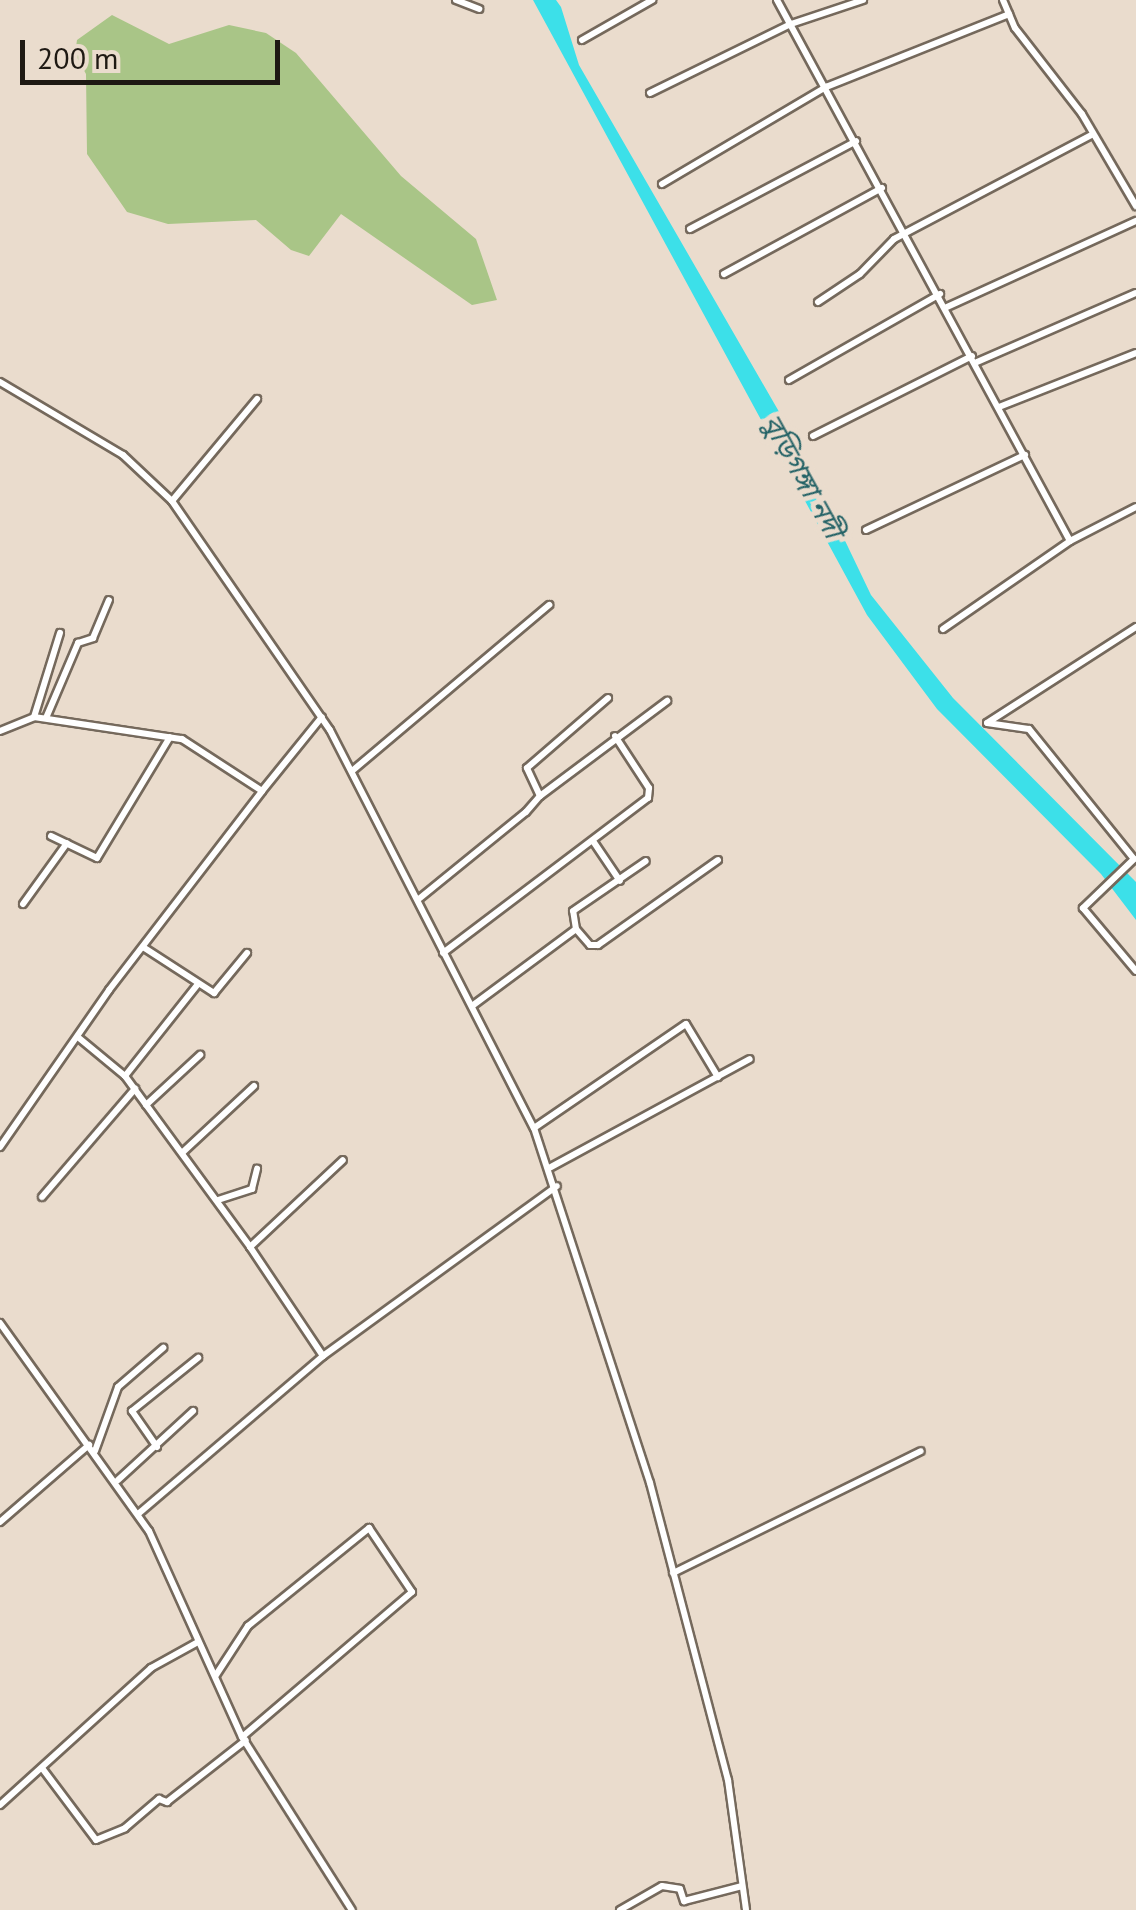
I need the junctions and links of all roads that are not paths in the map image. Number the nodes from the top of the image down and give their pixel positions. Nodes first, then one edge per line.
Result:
1 (456, 0) edge
2 (652, 0) edge
3 (777, 0) edge
4 (863, 0) edge
5 (1003, 0) edge
6 (479, 9) dead end
7 (1009, 14) junction
8 (791, 24) junction
9 (582, 40) dead end
10 (826, 87) junction
11 (650, 93) dead end
12 (1093, 134) junction
13 (856, 141) junction
14 (662, 184) dead end
15 (882, 188) junction
16 (1136, 206) edge
17 (1136, 221) edge
18 (690, 230) dead end
19 (907, 232) junction
20 (724, 274) dead end
21 (940, 294) junction
22 (1136, 294) edge
23 (818, 302) dead end
24 (946, 307) junction
25 (1136, 353) edge
26 (974, 359) junction
27 (789, 380) dead end
28 (0, 382) edge
29 (257, 398) dead end
30 (1000, 407) junction
31 (813, 436) dead end
32 (1025, 455) junction
33 (172, 501) junction
34 (1136, 506) edge
35 (866, 530) dead end
36 (1070, 541) junction
37 (109, 600) dead end
38 (548, 605) dead end
39 (1136, 627) edge
40 (943, 629) dead end
41 (60, 633) dead end
42 (608, 698) dead end
43 (667, 701) dead end
44 (322, 716) junction
45 (34, 717) junction
46 (46, 718) junction
47 (0, 730) edge
48 (615, 736) junction
49 (170, 738) junction
50 (352, 771) junction
51 (262, 791) junction
52 (540, 796) junction
53 (51, 836) dead end
54 (594, 841) junction
55 (66, 842) junction
56 (718, 860) dead end
57 (646, 861) dead end
58 (620, 881) junction
59 (420, 898) junction
60 (22, 904) dead end
61 (576, 929) junction
62 (143, 947) junction
63 (444, 953) junction
64 (247, 954) dead end
65 (1136, 971) edge
66 (198, 984) junction
67 (472, 1006) junction
68 (79, 1038) junction
69 (200, 1055) dead end
70 (750, 1059) dead end
71 (125, 1076) junction
72 (718, 1077) junction
73 (254, 1086) dead end
74 (134, 1089) junction
75 (146, 1105) junction
76 (534, 1128) junction
77 (0, 1147) edge
78 (182, 1152) junction
79 (343, 1160) dead end
80 (551, 1167) junction
81 (256, 1169) dead end
82 (557, 1186) junction
83 (42, 1196) dead end
84 (218, 1200) junction
85 (250, 1247) junction
86 (0, 1323) edge
87 (7, 1336) junction
88 (0, 1342) edge
89 (163, 1348) dead end
90 (323, 1356) junction
91 (198, 1358) dead end
92 (193, 1410) dead end
93 (157, 1447) junction
94 (92, 1449) junction
95 (921, 1451) dead end
96 (118, 1480) junction
97 (138, 1514) junction
98 (0, 1522) edge
99 (672, 1573) junction
100 (198, 1642) junction
101 (216, 1676) junction
102 (244, 1738) junction
103 (42, 1768) junction
104 (0, 1805) edge
105 (742, 1886) junction
106 (352, 1910) edge
107 (620, 1910) edge
108 (746, 1910) edge

1 - 6 street
2 - 9 street
3 - 8 street
4 - 8 street
5 - 7 street
7 - 10 street
7 - 12 street
8 - 10 street
8 - 11 street
10 - 13 street
10 - 14 street
12 - 16 street
12 - 19 street
13 - 15 street
13 - 18 street
15 - 19 street
15 - 20 street
17 - 24 street
19 - 21 street
19 - 23 street
21 - 24 street
21 - 27 street
22 - 26 street
24 - 26 street
25 - 30 street
26 - 30 street
26 - 31 street
28 - 33 street
29 - 33 street
30 - 32 street
32 - 35 street
32 - 36 street
33 - 44 street
34 - 36 street
36 - 40 street
37 - 46 street
38 - 50 street
39 - 65 street
41 - 45 street
42 - 52 street
43 - 48 street
44 - 50 street
44 - 51 street
45 - 46 street
45 - 47 street
46 - 49 street
48 - 52 street
48 - 54 street
49 - 51 street
49 - 55 street
50 - 59 street
51 - 62 street
52 - 59 street
53 - 55 street
54 - 58 street
54 - 63 street
55 - 60 street
56 - 61 street
57 - 58 street
58 - 61 street
59 - 63 street
61 - 67 street
62 - 66 street
62 - 68 street
63 - 67 street
64 - 66 street
66 - 71 street
67 - 76 street
68 - 71 street
68 - 77 street
69 - 75 street
70 - 72 street
71 - 74 street
72 - 76 street
72 - 80 street
73 - 78 street
74 - 75 street
74 - 83 street
75 - 78 street
76 - 80 street
78 - 84 street
79 - 85 street
80 - 82 street
81 - 84 street
82 - 90 street
82 - 99 street
84 - 85 street
85 - 90 street
86 - 87 street
87 - 88 street
87 - 94 street
89 - 94 street
90 - 97 street
91 - 93 street
92 - 93 street
93 - 96 street
94 - 96 street
94 - 98 street
95 - 99 street
96 - 97 street
97 - 100 street
99 - 105 street
100 - 101 street
100 - 103 street
101 - 102 street
101 - 102 street
102 - 103 street
102 - 106 street
103 - 104 street
105 - 107 street
105 - 108 street

